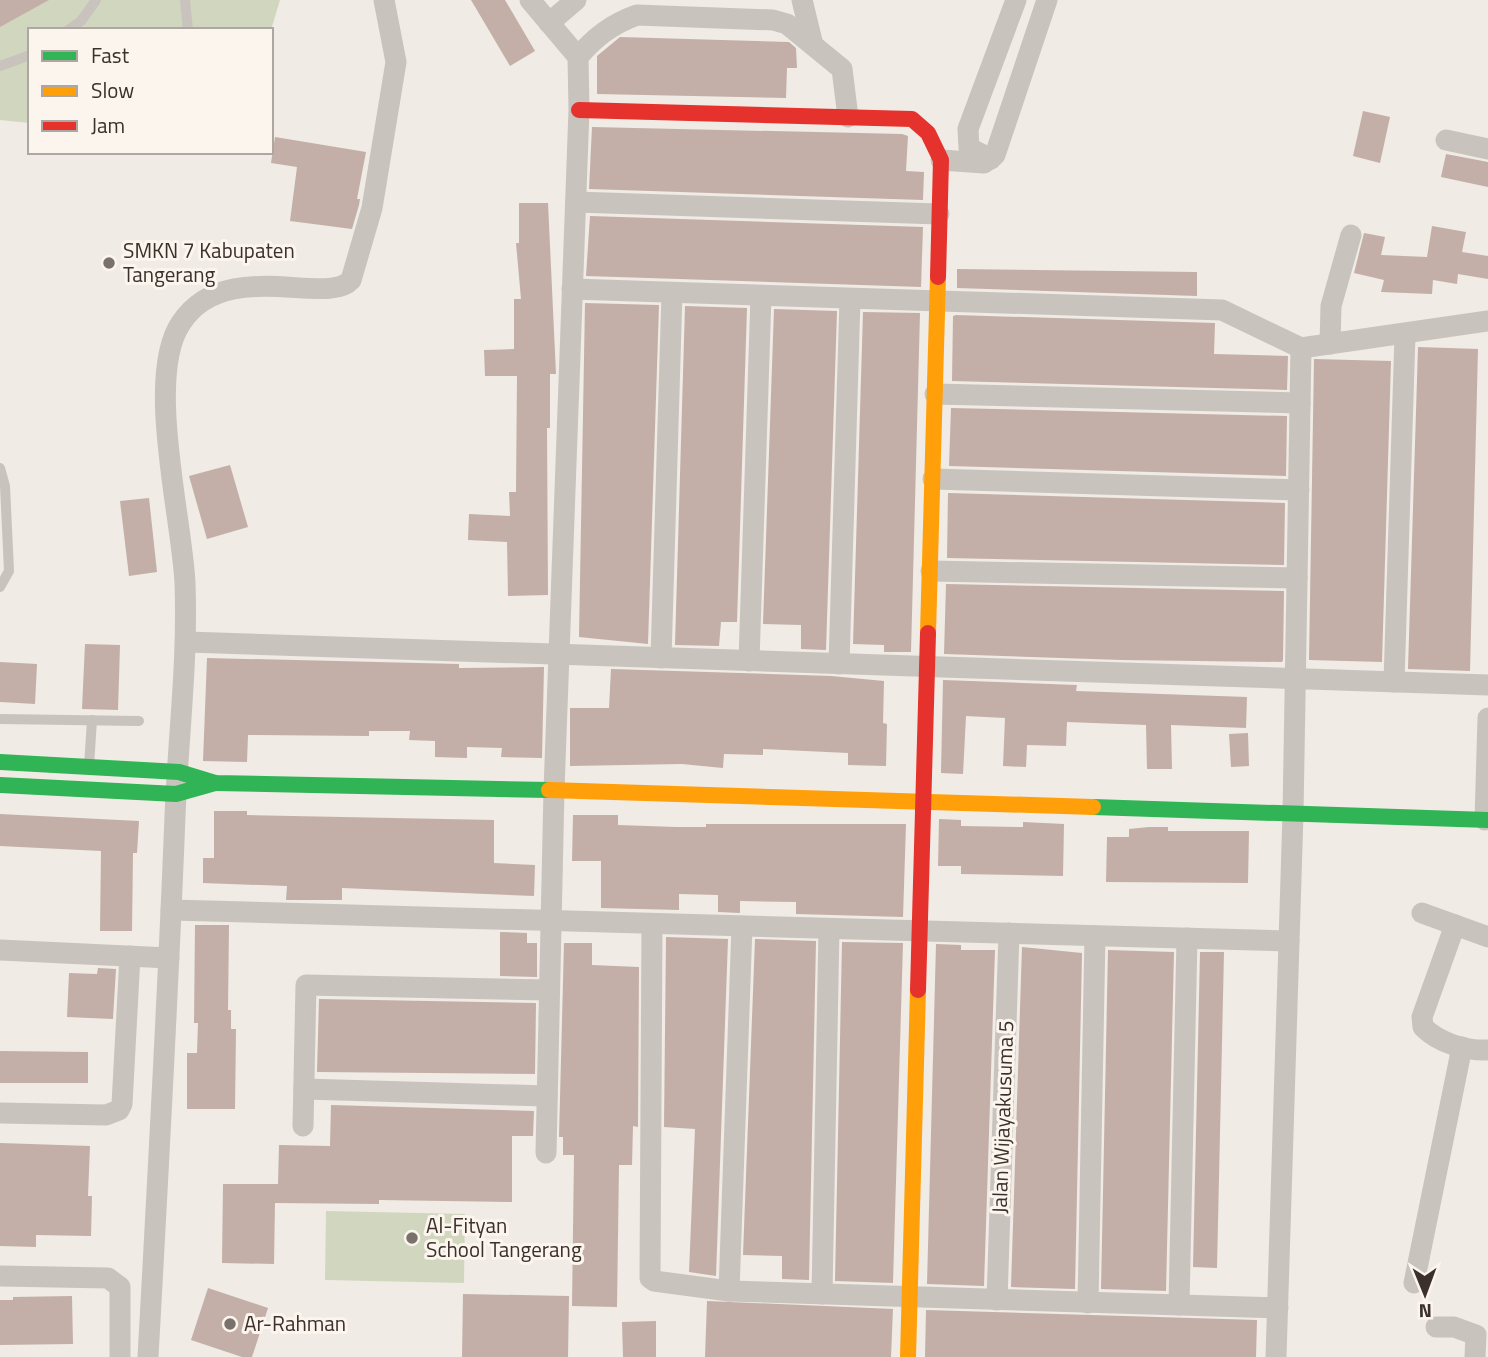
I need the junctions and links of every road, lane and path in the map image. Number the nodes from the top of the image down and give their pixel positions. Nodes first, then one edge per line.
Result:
1 (96, 0) edge
2 (185, 0) edge
3 (384, 0) edge
4 (530, 0) edge
5 (576, 0) edge
6 (802, 0) edge
7 (1016, 0) edge
8 (1047, 0) edge
9 (549, 23) junction
10 (71, 28) edge
11 (188, 28) edge
12 (812, 41) junction
13 (28, 56) edge
14 (578, 57) junction
15 (993, 63) junction
16 (0, 66) edge
17 (1024, 74) junction
18 (579, 110) junction
19 (848, 117) junction
20 (1446, 140) dead end
21 (1488, 149) edge
22 (991, 159) junction
23 (941, 160) junction
24 (576, 202) junction
25 (940, 214) junction
26 (1351, 235) dead end
27 (572, 289) junction
28 (672, 293) junction
29 (761, 296) junction
30 (849, 299) junction
31 (938, 302) junction
32 (1488, 321) edge
33 (1405, 335) junction
34 (1330, 344) junction
35 (1301, 348) junction
36 (935, 394) junction
37 (1300, 403) junction
38 (0, 468) edge
39 (933, 479) junction
40 (1299, 490) junction
41 (931, 571) junction
42 (1297, 578) junction
43 (0, 587) edge
44 (187, 642) junction
45 (559, 654) junction
46 (661, 658) junction
47 (749, 662) junction
48 (839, 664) junction
49 (928, 668) junction
50 (1296, 679) junction
51 (1394, 682) junction
52 (1488, 685) edge
53 (1488, 718) edge
54 (0, 719) edge
55 (92, 720) junction
56 (139, 721) dead end
57 (0, 762) edge
58 (89, 767) junction
59 (179, 772) junction
60 (215, 783) junction
61 (0, 785) edge
62 (88, 789) junction
63 (554, 790) junction
64 (176, 794) junction
65 (925, 802) junction
66 (1293, 814) junction
67 (1486, 820) edge
68 (171, 910) junction
69 (1422, 913) dead end
70 (551, 920) junction
71 (652, 924) junction
72 (1455, 925) junction
73 (742, 926) junction
74 (829, 929) junction
75 (921, 931) junction
76 (1009, 933) junction
77 (1095, 936) junction
78 (1488, 937) edge
79 (1187, 938) junction
80 (1289, 941) junction
81 (0, 950) edge
82 (130, 956) junction
83 (169, 958) junction
84 (549, 990) junction
85 (1462, 1047) junction
86 (1488, 1050) edge
87 (304, 1089) junction
88 (547, 1096) junction
89 (0, 1113) edge
90 (303, 1126) dead end
91 (546, 1153) dead end
92 (0, 1276) edge
93 (1414, 1283) dead end
94 (729, 1292) junction
95 (822, 1294) junction
96 (909, 1297) junction
97 (997, 1300) junction
98 (1088, 1303) junction
99 (1179, 1305) junction
100 (1278, 1308) junction
101 (1436, 1326) dead end
102 (120, 1357) edge
103 (148, 1357) edge
104 (908, 1357) edge
105 (1276, 1357) edge
106 (1475, 1357) edge

1 - 10 lane
2 - 11 lane
3 - 44 street
4 - 9 street
5 - 9 street
6 - 12 street
7 - 15 street
8 - 17 street
9 - 14 street
12 - 14 street
12 - 19 street
13 - 16 lane
14 - 18 street
15 - 17 street
15 - 22 street
17 - 22 street
18 - 19 street
18 - 24 street
19 - 23 street
20 - 21 street
22 - 23 street
23 - 25 street
24 - 25 street
24 - 27 street
25 - 31 street
26 - 34 street
27 - 28 street
27 - 45 street
28 - 29 street
28 - 46 street
29 - 30 street
29 - 47 street
30 - 31 street
30 - 48 street
31 - 35 street
31 - 36 street
32 - 33 street
33 - 34 street
33 - 51 street
34 - 35 street
35 - 37 street
36 - 37 street
36 - 39 street
37 - 40 street
38 - 43 lane
39 - 40 street
39 - 41 street
40 - 42 street
41 - 42 street
41 - 49 street
42 - 50 street
44 - 45 street
44 - 59 street
45 - 46 street
45 - 63 street
46 - 47 street
47 - 48 street
48 - 49 street
49 - 50 street
49 - 65 street
50 - 51 street
50 - 66 street
51 - 52 street
53 - 67 street
54 - 55 lane
55 - 56 lane
55 - 58 lane
57 - 58 street
58 - 59 street
58 - 62 lane
59 - 60 street
59 - 64 street
60 - 63 street
60 - 64 street
61 - 62 street
62 - 64 street
63 - 65 street
63 - 70 street
64 - 68 street
65 - 66 street
65 - 75 street
66 - 67 street
66 - 80 street
68 - 70 street
68 - 83 street
69 - 72 street
70 - 71 street
70 - 84 street
71 - 73 street
71 - 94 street
72 - 78 street
72 - 85 street
73 - 74 street
73 - 94 street
74 - 75 street
74 - 95 street
75 - 76 street
75 - 96 street
76 - 77 street
76 - 97 street, Jalan Wijayakusuma 5
77 - 79 street
77 - 98 street
79 - 80 street
79 - 99 street
80 - 100 street
81 - 82 street
82 - 83 street
82 - 89 street
83 - 103 street
84 - 87 street
84 - 88 street
85 - 86 street
85 - 93 street
87 - 88 street
87 - 90 street
88 - 91 street
92 - 102 street
94 - 95 street
95 - 96 street
96 - 97 street
96 - 104 street
97 - 98 street
98 - 99 street
99 - 100 street
100 - 105 street
101 - 106 street

